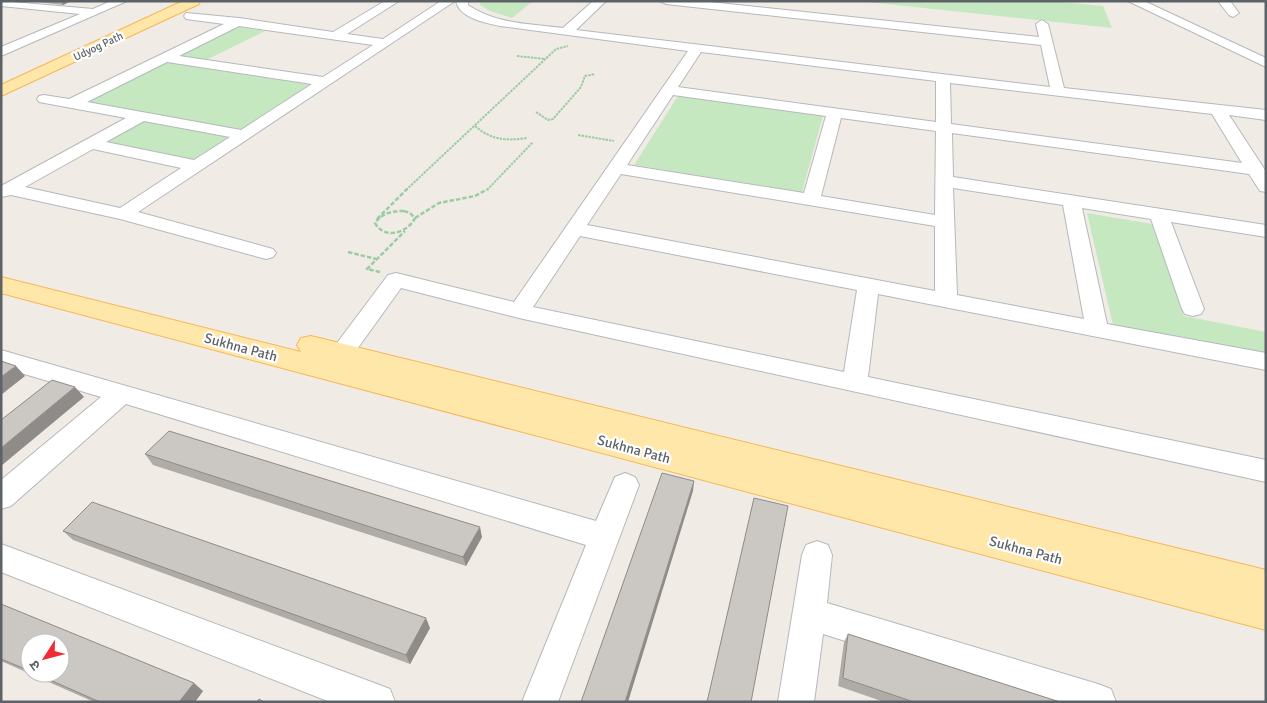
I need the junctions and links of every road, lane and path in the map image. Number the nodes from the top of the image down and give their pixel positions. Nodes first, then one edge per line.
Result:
1 (121, 1) edge
2 (182, 1) edge
3 (450, 1) edge
4 (462, 1) edge
5 (600, 1) edge
6 (666, 1) edge
7 (1134, 1) edge
8 (1146, 1) edge
9 (1224, 1) edge
10 (387, 2) edge
11 (1, 3) edge
12 (732, 5) edge
13 (192, 8) edge
14 (94, 13) junction
15 (1233, 13) dead end
16 (428, 16) junction
17 (239, 22) junction
18 (1042, 24) dead end
19 (524, 27) junction
20 (566, 32) junction
21 (335, 36) junction
22 (1046, 42) junction
23 (1, 43) edge
24 (386, 43) junction
25 (17, 45) junction
26 (576, 45) dead end
27 (698, 48) junction
28 (1, 52) edge
29 (517, 56) dead end
30 (1266, 56) edge
31 (165, 58) junction
32 (545, 59) junction
33 (1266, 63) edge
34 (595, 74) dead end
35 (943, 78) junction
36 (326, 82) junction
37 (1, 84) edge
38 (669, 90) junction
39 (1, 92) edge
40 (1058, 92) junction
41 (44, 99) dead end
42 (71, 104) junction
43 (1217, 109) junction
44 (536, 112) dead end
45 (835, 113) junction
46 (1266, 115) edge
47 (142, 116) junction
48 (475, 126) junction
49 (943, 128) junction
50 (245, 135) junction
51 (578, 135) dead end
52 (527, 138) dead end
53 (533, 142) dead end
54 (91, 144) junction
55 (632, 144) junction
56 (196, 166) junction
57 (616, 168) junction
58 (1256, 170) junction
59 (944, 181) junction
60 (1266, 187) edge
61 (6, 191) edge
62 (811, 200) junction
63 (1071, 201) junction
64 (123, 214) junction
65 (1159, 214) junction
66 (415, 218) junction
67 (377, 219) junction
68 (945, 222) junction
69 (408, 228) junction
70 (575, 229) junction
71 (1266, 231) edge
72 (348, 252) dead end
73 (266, 253) dead end
74 (377, 260) junction
75 (1, 267) edge
76 (396, 280) junction
77 (1, 285) edge
78 (868, 285) junction
79 (946, 300) junction
80 (1193, 309) dead end
81 (519, 311) junction
82 (1097, 329) junction
83 (342, 353) junction
84 (1, 358) edge
85 (1266, 362) edge
86 (855, 383) junction
87 (121, 394) junction
88 (1266, 471) edge
89 (625, 485) dead end
90 (1, 497) edge
91 (605, 537) junction
92 (817, 555) dead end
93 (1, 558) edge
94 (1266, 586) edge
95 (1266, 612) edge
96 (808, 613) junction
97 (378, 702) edge
98 (540, 702) edge
99 (796, 702) edge
100 (1098, 702) edge

1 - 14 street
2 - 37 main road, Udyog Path
3 - 16 street
4 - 19 street
5 - 20 street
6 - 12 street
7 - 33 street
8 - 30 street
9 - 15 street
10 - 21 street
11 - 14 street
12 - 22 street
13 - 17 street
13 - 39 main road, Udyog Path
14 - 25 street
16 - 19 street
16 - 24 street
17 - 21 street
17 - 31 street
18 - 22 street
19 - 20 street
20 - 27 street
21 - 24 street
22 - 40 street
23 - 25 street
24 - 36 street
25 - 28 street
26 - 32 path
27 - 35 street
27 - 38 street
29 - 32 path
31 - 36 street
31 - 42 street
32 - 48 path
34 - 44 path
35 - 40 street
35 - 49 street
36 - 50 street
38 - 45 street
38 - 55 street
40 - 43 street
41 - 42 street
42 - 47 street
43 - 46 street
43 - 58 street
45 - 49 street
45 - 62 street
47 - 50 street
47 - 54 street
48 - 52 path
48 - 67 path
49 - 58 street
49 - 59 street
50 - 56 street
51 - 55 path
53 - 66 path
54 - 56 street
54 - 61 street
55 - 57 street
56 - 64 street
57 - 62 street
57 - 70 street
58 - 60 street
59 - 63 street
59 - 68 street
61 - 64 street
62 - 68 street
63 - 65 street
63 - 82 street
64 - 73 street
65 - 71 street
65 - 80 street
66 - 67 path
66 - 69 path
67 - 69 path
68 - 79 street
69 - 74 path
70 - 78 street
70 - 81 street
72 - 74 path
74 - 76 path
75 - 83 main road, Sukhna Path
76 - 81 street
76 - 83 street
77 - 95 main road, Sukhna Path
78 - 79 street
78 - 86 street
79 - 82 street
81 - 86 street
82 - 85 street
83 - 94 main road, Sukhna Path
84 - 87 street
86 - 88 street
87 - 90 street
87 - 91 street
89 - 91 street
91 - 98 street
92 - 96 street
93 - 97 street
96 - 99 street
96 - 100 street

